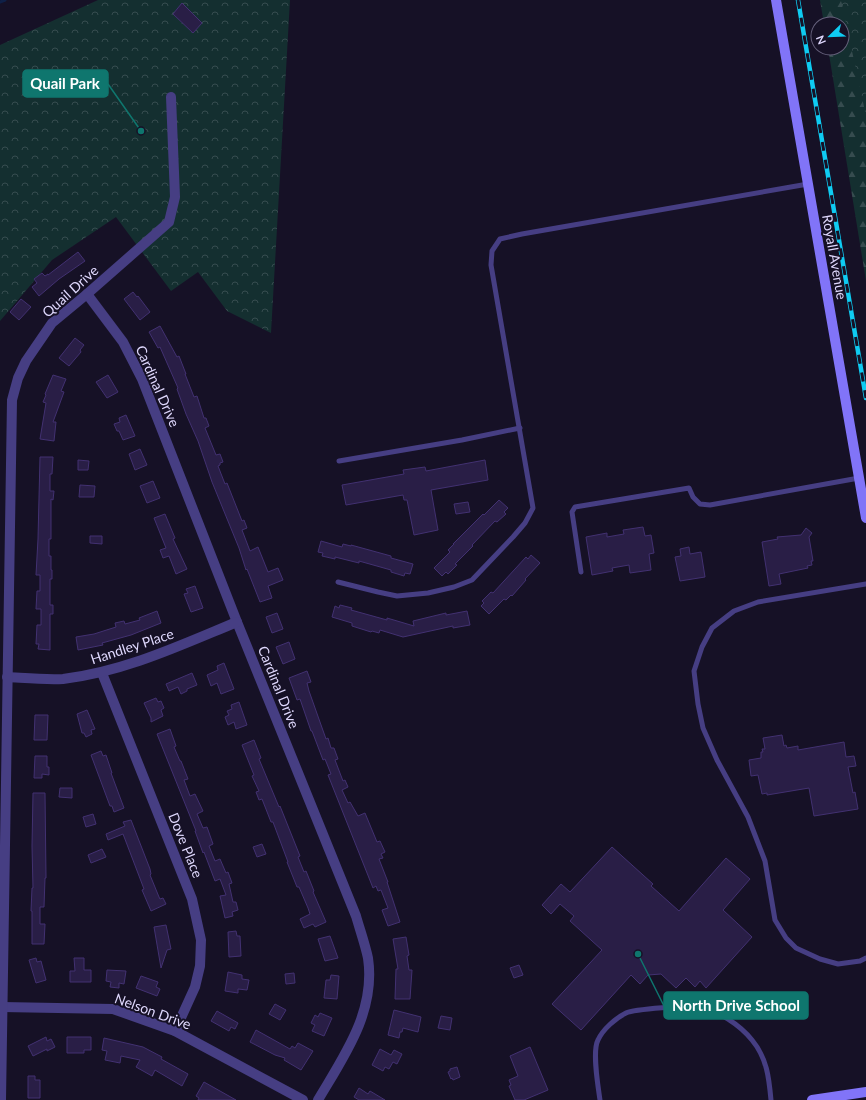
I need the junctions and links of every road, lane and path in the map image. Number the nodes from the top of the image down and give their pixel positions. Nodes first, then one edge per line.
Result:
1 (776, 0) edge
2 (171, 97) dead end
3 (808, 184) junction
4 (88, 294) junction
5 (520, 428) junction
6 (339, 461) dead end
7 (859, 478) junction
8 (866, 518) edge
9 (581, 572) dead end
10 (338, 582) dead end
11 (866, 584) edge
12 (237, 622) junction
13 (102, 673) junction
14 (7, 677) junction
15 (866, 958) edge
16 (2, 1006) junction
17 (176, 1031) junction
18 (866, 1092) edge
19 (1, 1100) edge
20 (303, 1100) edge
21 (318, 1100) edge
22 (600, 1100) edge
23 (771, 1100) edge
24 (817, 1100) edge

1 - 3 street, Royall Avenue
2 - 4 street, Quail Drive
3 - 5 lane
3 - 7 street, Royall Avenue
4 - 12 street, Cardinal Drive
4 - 14 street, Quail Drive
5 - 6 lane
5 - 10 lane
7 - 8 street, Royall Avenue
7 - 9 lane
11 - 15 lane
12 - 13 street, Handley Place
12 - 21 street, Cardinal Drive
13 - 14 street, Handley Place
13 - 17 street, Dove Place
14 - 16 street, Quail Drive
16 - 17 street, Nelson Drive
16 - 19 street, Quail Drive
17 - 20 street, Nelson Drive
18 - 24 street
22 - 23 lane

